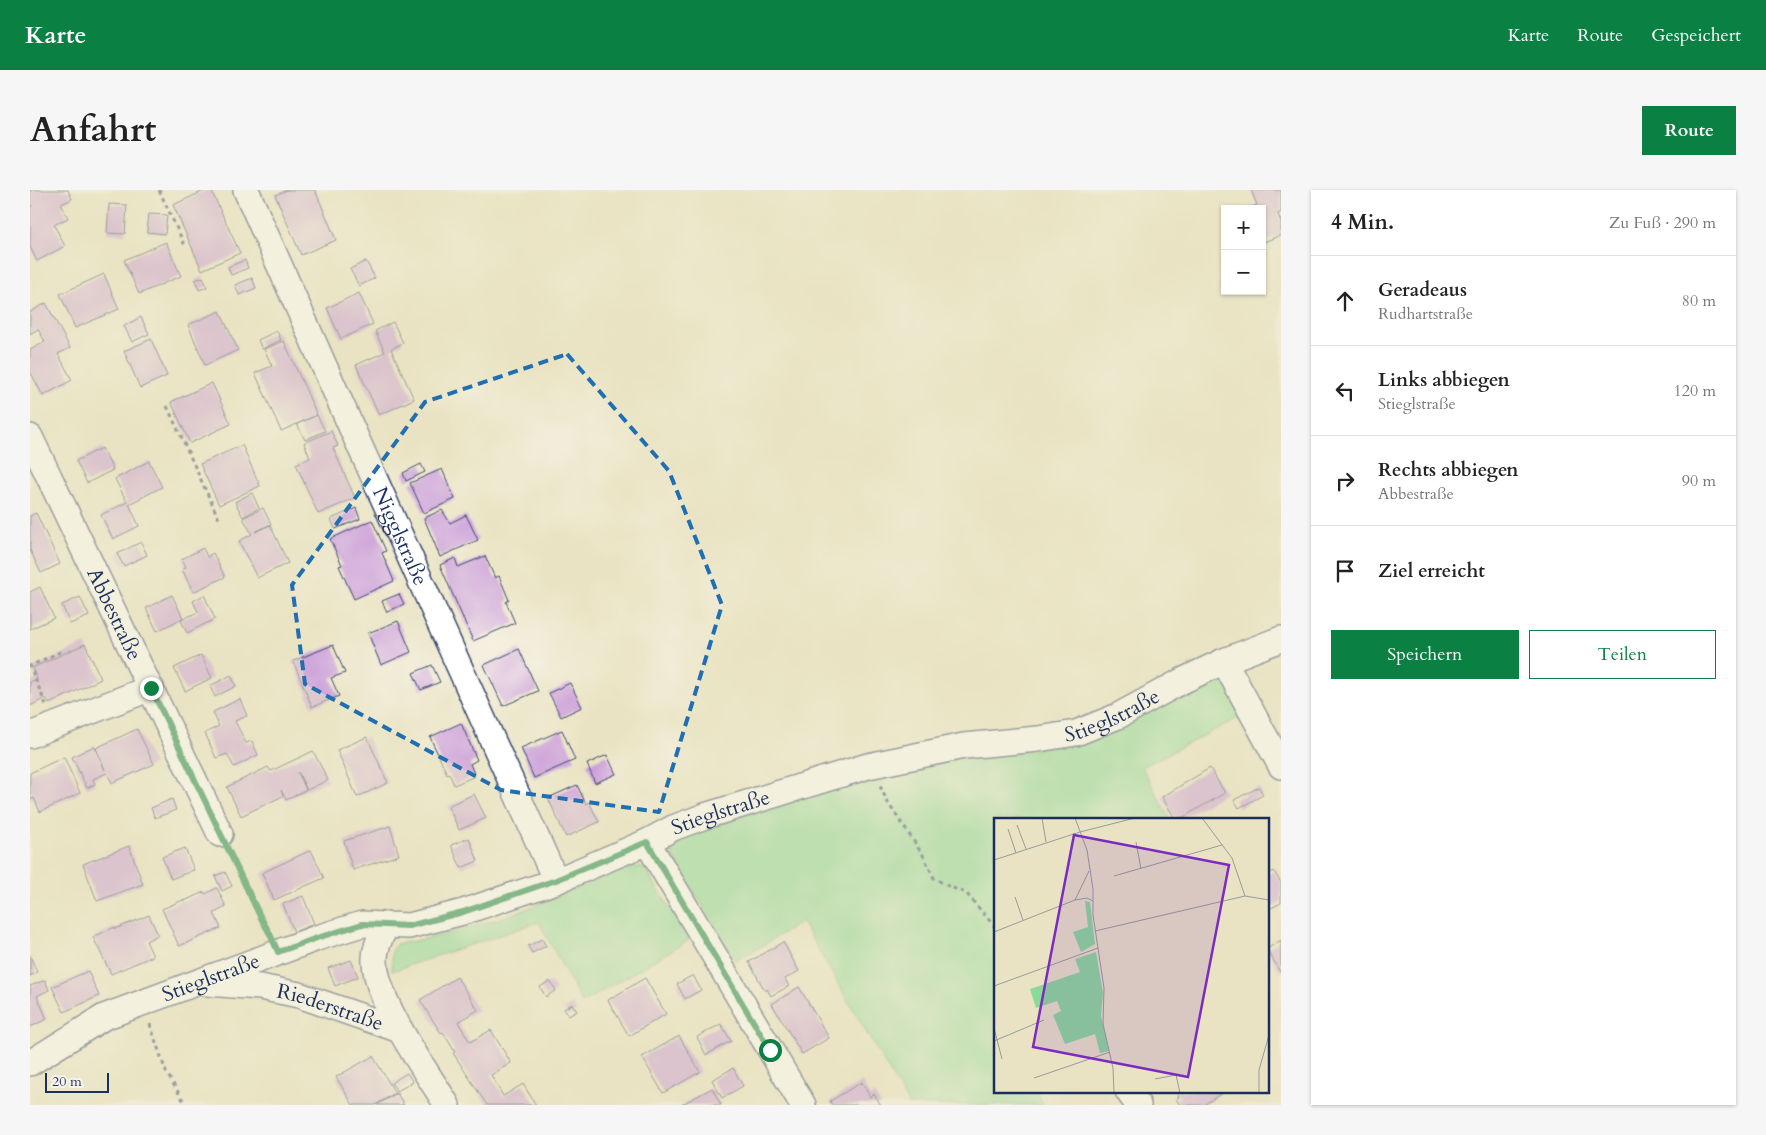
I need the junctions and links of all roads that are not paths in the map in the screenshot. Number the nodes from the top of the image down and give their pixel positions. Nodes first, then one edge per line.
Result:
1 (246, 190) edge
2 (30, 437) edge
3 (1281, 639) edge
4 (1224, 661) junction
5 (151, 688) junction
6 (30, 735) edge
7 (1281, 766) edge
8 (220, 834) road end
9 (647, 842) junction
10 (556, 880) junction
11 (386, 926) junction
12 (278, 952) junction
13 (199, 982) junction
14 (299, 995) junction
15 (400, 1030) junction
16 (30, 1063) edge
17 (1129, 1092) edge
18 (447, 1105) edge
19 (803, 1105) edge
20 (1138, 1105) edge

1 - 10 street, Nigglstraße
2 - 5 street, Abbestraße
3 - 4 street, Stieglstraße
4 - 7 street
4 - 9 street, Stieglstraße
5 - 6 street
5 - 8 street, Abbestraße
9 - 10 street, Stieglstraße
9 - 19 street
10 - 11 street, Stieglstraße
11 - 12 street, Stieglstraße
11 - 15 street, Riederstraße
12 - 13 street, Stieglstraße
12 - 14 street
13 - 14 street, Riederstraße
13 - 16 street, Stieglstraße
14 - 15 street, Riederstraße
15 - 18 street, Riederstraße
17 - 20 street

